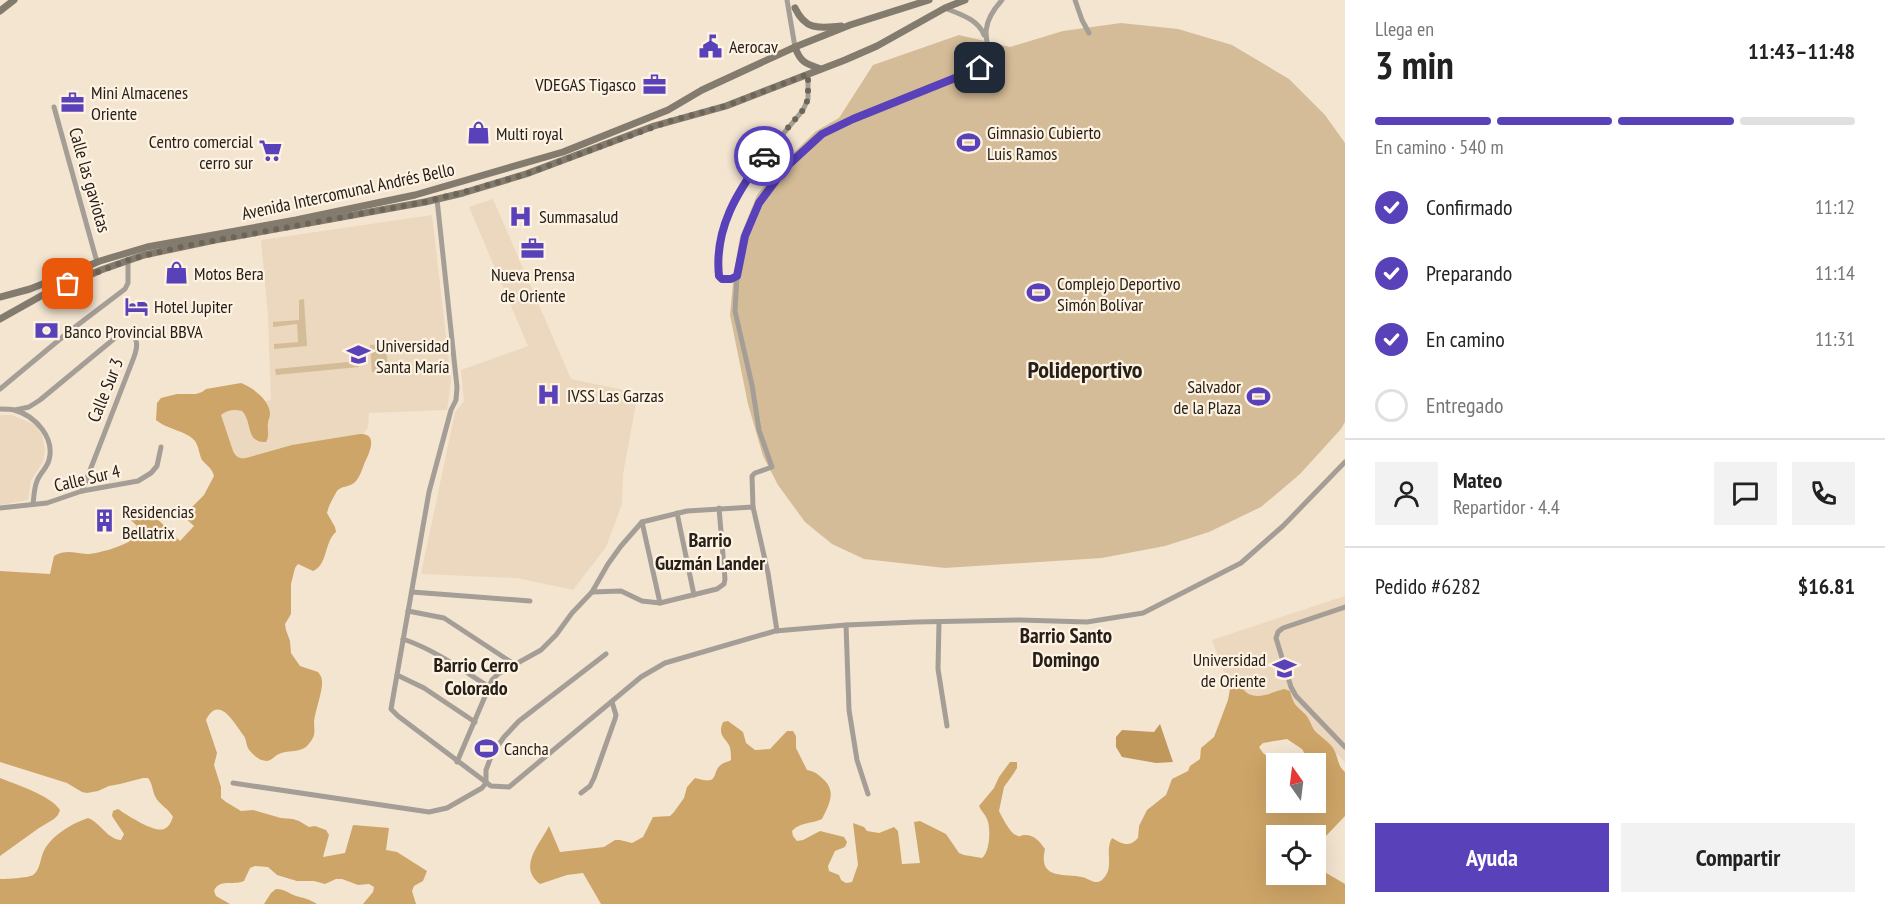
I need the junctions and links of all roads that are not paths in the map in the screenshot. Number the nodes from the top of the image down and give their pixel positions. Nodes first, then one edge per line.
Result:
1 (14, 0) edge
2 (788, 0) edge
3 (929, 0) edge
4 (965, 0) edge
5 (1002, 0) edge
6 (1075, 0) edge
7 (794, 4) edge
8 (945, 8) junction
9 (0, 11) edge
10 (850, 25) junction
11 (1089, 33) dead end
12 (985, 38) junction
13 (795, 47) junction
14 (821, 69) junction
15 (808, 74) junction
16 (54, 106) dead end
17 (437, 199) junction
18 (128, 260) junction
19 (97, 262) junction
20 (737, 276) junction
21 (0, 297) edge
22 (0, 319) edge
23 (0, 388) edge
24 (0, 409) edge
25 (15, 410) junction
26 (161, 447) dead end
27 (1345, 462) edge
28 (82, 491) junction
29 (33, 504) junction
30 (753, 507) junction
31 (0, 508) edge
32 (719, 508) junction
33 (677, 513) junction
34 (642, 522) junction
35 (412, 592) junction
36 (592, 592) junction
37 (694, 595) junction
38 (530, 602) dead end
39 (660, 603) junction
40 (1345, 607) edge
41 (408, 611) junction
42 (939, 622) junction
43 (846, 625) junction
44 (777, 631) junction
45 (403, 639) junction
46 (606, 654) dead end
47 (514, 664) junction
48 (397, 675) junction
49 (489, 687) junction
50 (612, 702) junction
51 (475, 722) junction
52 (947, 726) dead end
53 (1345, 747) edge
54 (457, 762) junction
55 (233, 783) dead end
56 (486, 783) junction
57 (581, 793) dead end
58 (868, 794) dead end

1 - 9 main road
2 - 13 street
3 - 10 main road, Avenida Intercomunal Andrés Bello
4 - 8 main road, Avenida Intercomunal Andrés Bello
5 - 12 street
6 - 11 street
7 - 10 main road
8 - 12 street
8 - 14 main road, Avenida Intercomunal Andrés Bello
10 - 13 main road, Avenida Intercomunal Andrés Bello
12 - 20 street
13 - 14 main road
13 - 19 main road, Avenida Intercomunal Andrés Bello
14 - 15 main road, Avenida Intercomunal Andrés Bello
15 - 17 main road, Avenida Intercomunal Andrés Bello
15 - 20 street
16 - 19 street, Calle las gaviotas
17 - 18 main road, Avenida Intercomunal Andrés Bello
17 - 35 street
18 - 22 main road, Avenida Intercomunal Andrés Bello
18 - 23 street
19 - 21 main road, Avenida Intercomunal Andrés Bello
20 - 30 street
24 - 25 street
25 - 28 street, Calle Sur 3
25 - 29 street
26 - 28 street, Calle Sur 4
27 - 42 street
28 - 29 street, Calle Sur 4
29 - 31 street, Calle Sur 4
30 - 32 street
30 - 44 street
32 - 33 street
32 - 37 street
33 - 34 street
33 - 37 street
34 - 36 street
34 - 39 street
35 - 38 street
35 - 41 street
36 - 39 street
36 - 47 street
37 - 39 street
40 - 53 street
41 - 45 street
41 - 47 street
42 - 43 street
42 - 52 street
43 - 44 street
43 - 58 street
44 - 50 street
45 - 48 street
45 - 49 street
46 - 56 street
47 - 49 street
48 - 51 street
48 - 54 street
49 - 51 street
50 - 56 street
50 - 57 street
51 - 54 street
54 - 56 street
55 - 56 street

